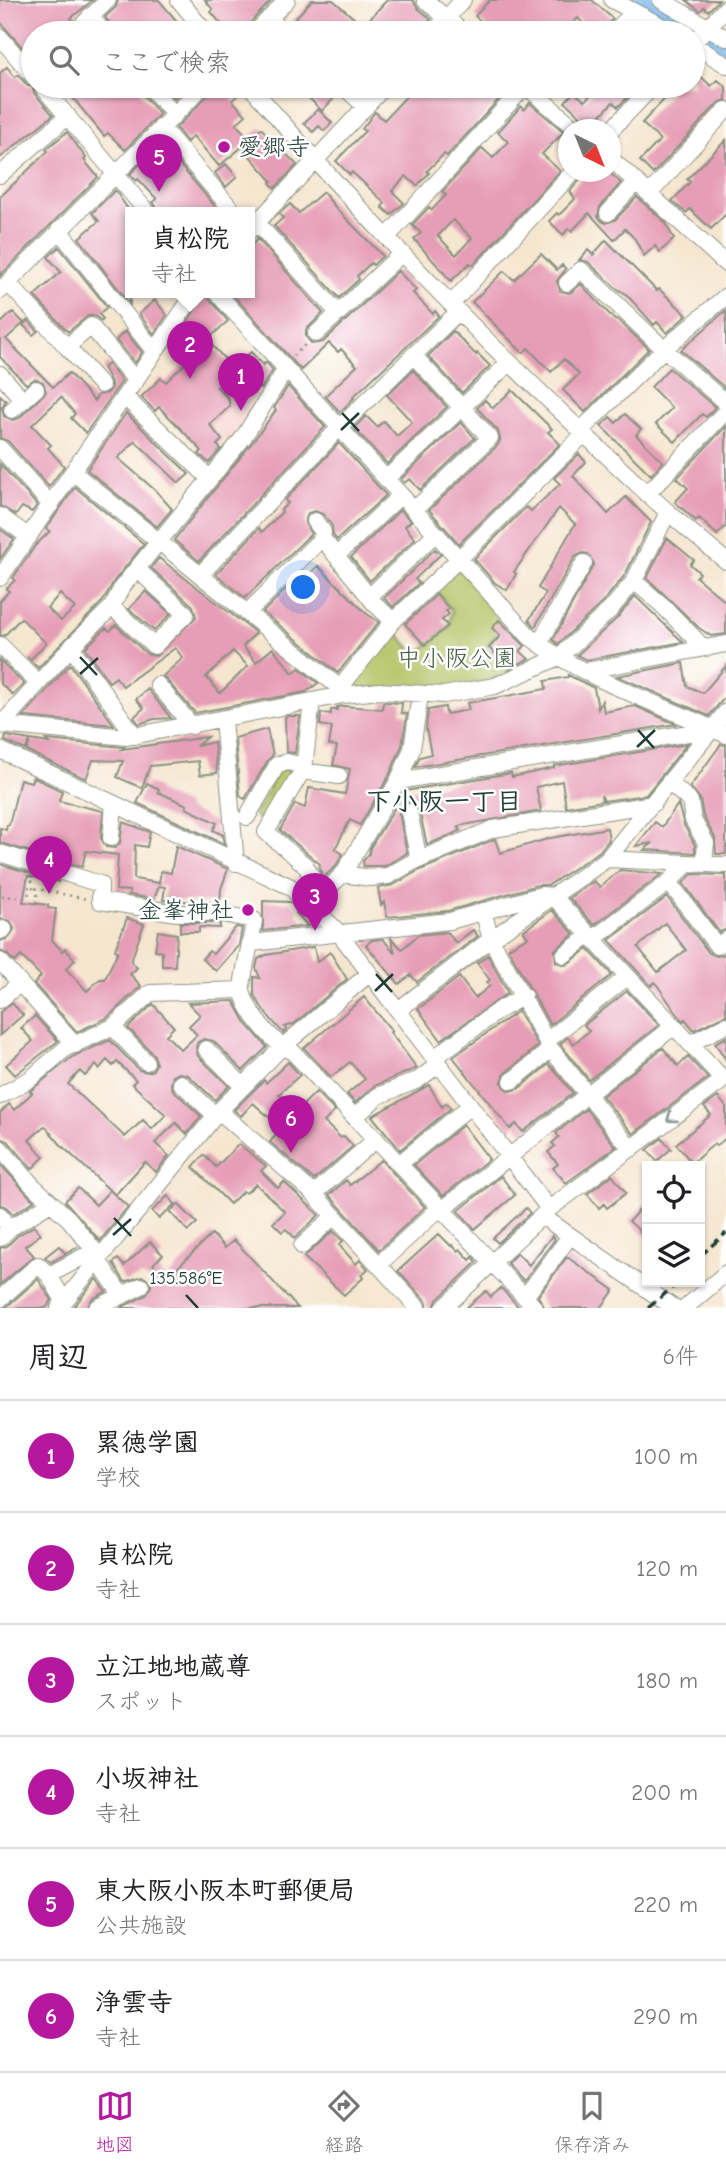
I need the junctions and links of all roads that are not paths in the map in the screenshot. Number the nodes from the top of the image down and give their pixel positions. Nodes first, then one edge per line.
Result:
1 (108, 0) edge
2 (179, 0) edge
3 (287, 0) edge
4 (425, 0) edge
5 (463, 0) edge
6 (612, 0) edge
7 (661, 0) edge
8 (680, 4) edge
9 (726, 8) edge
10 (634, 12) junction
11 (90, 16) junction
12 (269, 18) junction
13 (446, 18) junction
14 (85, 21) edge
15 (94, 21) edge
16 (196, 21) edge
17 (266, 21) edge
18 (272, 21) edge
19 (443, 21) edge
20 (450, 21) edge
21 (625, 21) edge
22 (652, 21) edge
23 (701, 21) edge
24 (705, 25) edge
25 (708, 27) junction
26 (705, 30) edge
27 (0, 37) edge
28 (726, 38) edge
29 (705, 52) edge
30 (7, 57) edge
31 (726, 65) edge
32 (52, 98) edge
33 (160, 98) edge
34 (191, 98) edge
35 (260, 98) edge
36 (356, 98) edge
37 (374, 98) edge
38 (514, 98) edge
39 (539, 98) edge
40 (642, 98) edge
41 (366, 107) junction
42 (726, 110) edge
43 (174, 114) junction
44 (68, 116) junction
45 (565, 119) edge
46 (621, 120) edge
47 (161, 127) junction
48 (315, 161) junction
49 (621, 168) edge
50 (115, 173) junction
51 (0, 175) edge
52 (564, 182) edge
53 (636, 182) junction
54 (649, 194) junction
55 (143, 207) edge
56 (230, 207) edge
57 (608, 213) dead end
58 (255, 224) edge
59 (59, 230) junction
60 (255, 232) edge
61 (387, 237) junction
62 (402, 253) junction
63 (726, 264) edge
64 (567, 283) dead end
65 (4, 287) edge
66 (726, 296) edge
67 (192, 298) edge
68 (221, 298) edge
69 (454, 308) junction
70 (338, 313) junction
71 (316, 334) road end
72 (67, 347) junction
73 (664, 349) junction
74 (155, 352) junction
75 (413, 355) junction
76 (509, 363) junction
77 (285, 367) junction
78 (0, 374) edge
79 (136, 381) junction
80 (101, 385) dead end
81 (125, 397) junction
82 (24, 400) dead end
83 (726, 403) edge
84 (461, 407) junction
85 (726, 411) edge
86 (340, 427) junction
87 (582, 433) junction
88 (0, 448) edge
89 (74, 473) junction
90 (210, 479) junction
91 (386, 479) junction
92 (647, 494) junction
93 (401, 495) junction
94 (51, 505) junction
95 (414, 510) junction
96 (668, 512) junction
97 (0, 516) edge
98 (315, 521) dead end
99 (436, 533) junction
100 (29, 537) junction
101 (322, 538) junction
102 (726, 539) edge
103 (160, 542) junction
104 (337, 556) junction
105 (720, 556) edge
106 (459, 559) junction
107 (584, 563) dead end
108 (137, 569) junction
109 (200, 575) junction
110 (0, 577) edge
111 (634, 581) junction
112 (369, 597) junction
113 (112, 607) junction
114 (247, 613) junction
115 (393, 621) junction
116 (539, 644) junction
117 (726, 644) edge
118 (0, 645) edge
119 (71, 647) junction
120 (704, 648) junction
121 (559, 657) junction
122 (584, 671) junction
123 (38, 684) junction
124 (158, 685) dead end
125 (341, 692) junction
126 (420, 695) junction
127 (312, 702) junction
128 (726, 712) edge
129 (223, 720) junction
130 (0, 725) edge
131 (192, 726) junction
132 (719, 732) edge
133 (135, 736) junction
134 (1, 754) edge
135 (303, 768) junction
136 (340, 776) dead end
137 (398, 781) junction
138 (670, 783) junction
139 (231, 804) junction
140 (653, 804) junction
141 (114, 805) junction
142 (409, 812) dead end
143 (247, 817) junction
144 (265, 832) junction
145 (111, 838) dead end
146 (0, 853) edge
147 (607, 859) junction
148 (419, 860) junction
149 (236, 863) junction
150 (696, 863) junction
151 (726, 865) edge
152 (343, 874) junction
153 (669, 882) junction
154 (322, 894) junction
155 (554, 896) junction
156 (319, 911) junction
157 (483, 911) junction
158 (340, 933) junction
159 (591, 937) junction
160 (491, 939) junction
161 (726, 940) edge
162 (252, 943) junction
163 (564, 954) dead end
164 (0, 961) edge
165 (369, 973) junction
166 (627, 977) junction
167 (20, 983) junction
168 (242, 990) junction
169 (524, 996) junction
170 (0, 1000) edge
171 (398, 1010) junction
172 (726, 1025) edge
173 (113, 1027) junction
174 (673, 1027) junction
175 (691, 1043) junction
176 (75, 1045) junction
177 (550, 1045) junction
178 (281, 1048) junction
179 (206, 1049) dead end
180 (437, 1061) junction
181 (146, 1062) dead end
182 (724, 1078) edge
183 (512, 1081) dead end
184 (181, 1083) dead end
185 (243, 1086) junction
186 (588, 1094) junction
187 (0, 1096) edge
188 (470, 1106) junction
189 (217, 1113) junction
190 (355, 1117) junction
191 (376, 1139) junction
192 (631, 1149) junction
193 (2, 1153) edge
194 (508, 1156) junction
195 (399, 1164) junction
196 (314, 1195) junction
197 (51, 1203) junction
198 (442, 1208) junction
199 (545, 1213) junction
200 (334, 1216) junction
201 (3, 1227) edge
202 (569, 1236) junction
203 (302, 1246) dead end
204 (97, 1255) junction
205 (493, 1262) junction
206 (378, 1265) junction
207 (726, 1273) edge
208 (49, 1275) junction
209 (141, 1286) dead end
210 (122, 1296) junction
211 (0, 1299) edge
212 (530, 1302) edge
213 (61, 1304) edge
214 (97, 1308) edge
215 (418, 1308) edge
216 (444, 1308) edge
217 (674, 1308) edge
218 (685, 1308) edge

1 - 11 street
2 - 16 street
3 - 12 street
4 - 13 street
5 - 13 street
6 - 10 street
7 - 8 street
8 - 23 street
9 - 25 street
10 - 21 street
10 - 22 street
11 - 14 street
11 - 15 street
12 - 17 street
12 - 18 street
13 - 19 street
13 - 20 street
24 - 25 street
25 - 26 street
25 - 28 street
27 - 30 street
29 - 31 street
32 - 44 street
33 - 43 street
34 - 43 street
35 - 48 street
36 - 41 street
37 - 41 street
38 - 61 street
39 - 45 street
40 - 46 street
41 - 48 street
42 - 54 street
43 - 47 street
44 - 50 street
44 - 51 street
47 - 50 street
47 - 56 street
48 - 58 street
48 - 61 street
49 - 53 street
50 - 55 street
50 - 59 street
52 - 69 street
53 - 54 street
53 - 57 street
54 - 63 street
59 - 65 street
59 - 74 street
60 - 70 street
61 - 62 street
62 - 69 street
62 - 70 street
64 - 73 street
65 - 72 street
66 - 73 street
67 - 74 street
68 - 77 street
69 - 75 street
69 - 76 street
70 - 71 street
72 - 79 street
72 - 80 street
73 - 83 street
73 - 87 street
74 - 79 street
75 - 84 street
75 - 86 street
76 - 84 street
76 - 87 street
77 - 86 street
77 - 90 street
78 - 82 street
79 - 81 street
81 - 89 street
81 - 90 street
84 - 91 street
84 - 95 street
85 - 92 street
86 - 91 street
86 - 109 street
87 - 92 street
87 - 106 street
88 - 94 street
89 - 94 street
89 - 103 street
90 - 103 street
91 - 93 street
92 - 96 street
93 - 95 street
93 - 104 street
94 - 100 street
95 - 99 street
96 - 105 street
96 - 111 street
97 - 100 street
98 - 101 street
99 - 106 street
99 - 112 street
100 - 110 street
101 - 104 street
101 - 114 street
102 - 105 street
103 - 108 street
103 - 109 street
104 - 112 street
106 - 115 street
106 - 116 street
107 - 116 street
108 - 113 street
108 - 113 street
109 - 114 street
111 - 120 street
111 - 121 street
112 - 115 street
113 - 119 street
114 - 125 street
115 - 125 street
116 - 121 street
117 - 120 street
118 - 123 street
119 - 123 street
119 - 133 street
120 - 122 street
121 - 122 street
121 - 126 street
122 - 132 street
123 - 130 street
124 - 131 street
125 - 126 street
125 - 127 street
126 - 137 street
127 - 129 street
127 - 135 street
128 - 132 street
129 - 131 street
129 - 139 street
130 - 133 street
131 - 133 street
132 - 137 street
132 - 138 street
134 - 141 street
135 - 136 street
135 - 143 street
135 - 144 street
137 - 152 street
138 - 140 street
138 - 150 street
139 - 143 street
139 - 149 street
140 - 147 street
140 - 148 street
141 - 145 street
141 - 149 street
142 - 148 street
143 - 144 street
144 - 154 street
146 - 162 street
147 - 150 street
147 - 155 street
148 - 152 street
149 - 156 street
150 - 151 street
150 - 153 street
152 - 154 street
153 - 159 street
153 - 161 street
154 - 156 street
155 - 157 street
155 - 159 street
155 - 160 street
156 - 158 street
157 - 158 street
157 - 160 street
158 - 162 street
158 - 165 street
159 - 163 street
159 - 166 street
160 - 169 street
160 - 171 street
162 - 168 street
164 - 167 street
165 - 171 street
165 - 178 street
166 - 174 street
166 - 177 street
167 - 170 street
167 - 176 street
168 - 173 street
168 - 178 street
169 - 177 street
169 - 180 street
171 - 180 street
172 - 175 street
173 - 176 street
173 - 181 street
174 - 175 street
174 - 186 street
175 - 182 street
176 - 187 street
177 - 183 street
177 - 186 street
178 - 185 street
178 - 190 street
179 - 185 street
180 - 188 street
180 - 190 street
182 -> 192 street
184 - 189 street
185 - 189 street
186 - 192 street
186 - 194 street
188 - 194 street
188 - 195 street
189 - 196 street
189 - 204 street
190 - 191 street
191 - 195 street
191 - 196 street
192 - 199 street
193 - 197 street
194 - 198 street
194 - 199 street
195 - 198 street
196 - 200 street
197 - 201 street
197 - 204 street
198 - 205 street
198 - 206 street
199 - 202 street
199 - 205 street
200 - 203 street
200 - 206 street
202 - 212 street
202 - 217 street
204 - 208 street
204 - 210 street
204 - 213 street
205 - 212 street
205 - 216 street
206 - 215 street
207 - 218 street
208 - 211 street
208 - 213 street
209 - 210 street
210 - 214 street

